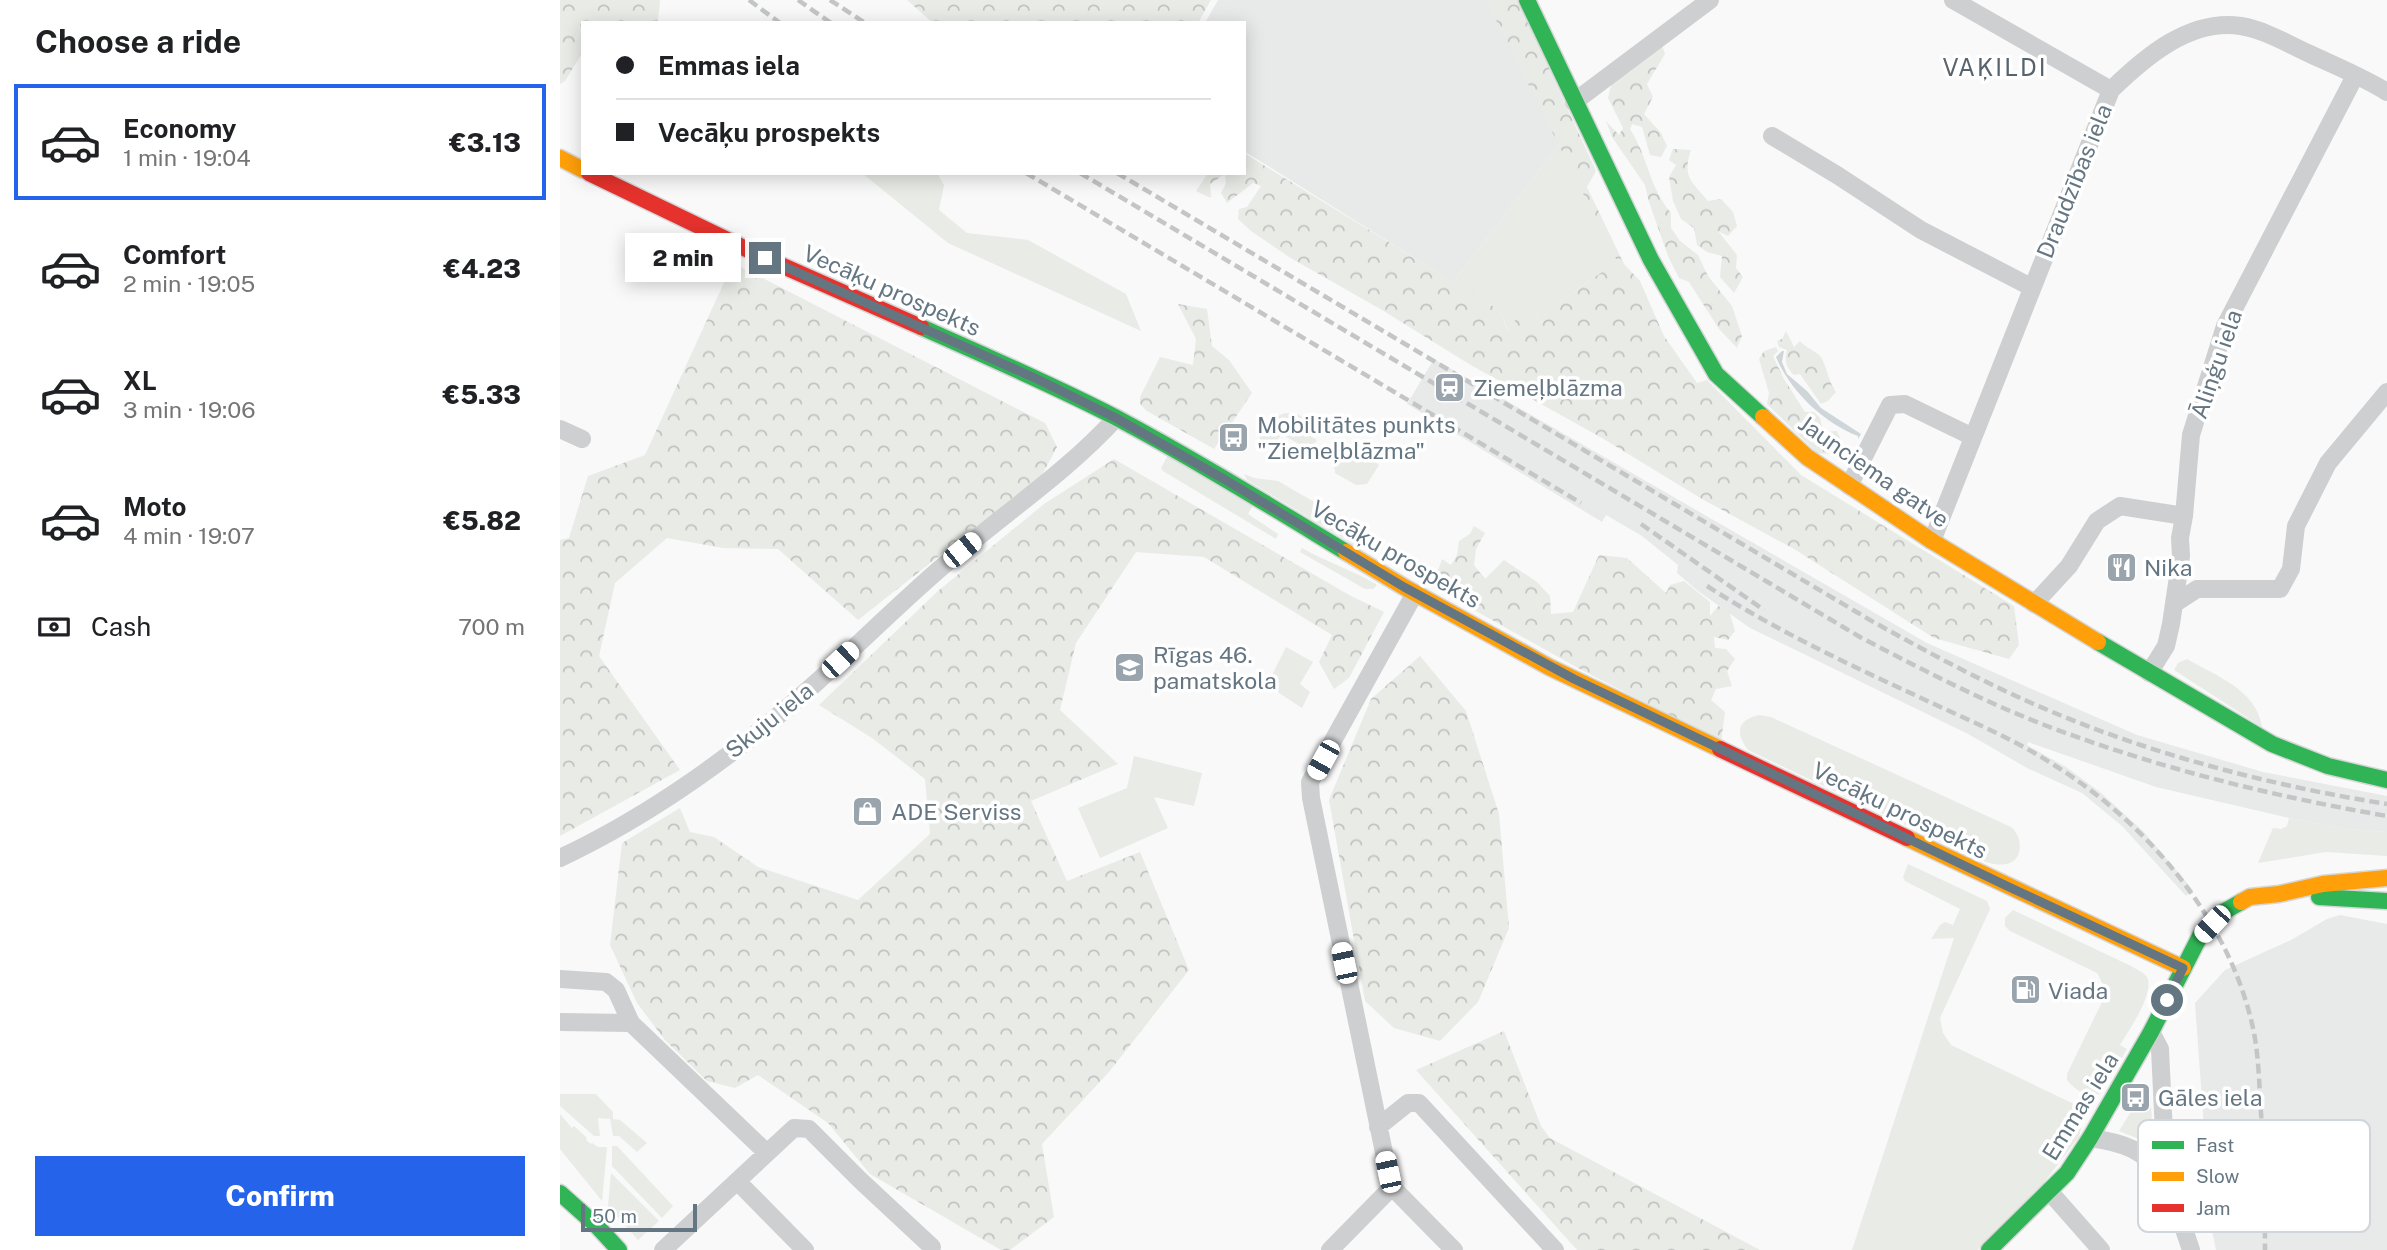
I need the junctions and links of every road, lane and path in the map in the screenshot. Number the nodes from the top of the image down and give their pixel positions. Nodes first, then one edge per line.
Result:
1 (1527, 0) edge
2 (1710, 0) edge
3 (1953, 0) edge
4 (2355, 76) junction
5 (2111, 90) junction
6 (2387, 92) edge
7 (1574, 102) junction
8 (1772, 136) dead end
9 (560, 158) edge
10 (581, 169) edge
11 (593, 175) edge
12 (2031, 287) junction
13 (2387, 393) edge
14 (1116, 418) junction
15 (560, 429) edge
16 (1973, 437) junction
17 (582, 439) dead end
18 (1849, 486) junction
19 (2184, 516) junction
20 (1932, 541) junction
21 (1415, 593) junction
22 (2034, 604) junction
23 (2174, 604) junction
24 (2149, 673) junction
25 (2387, 779) edge
26 (560, 858) edge
27 (2387, 878) edge
28 (2279, 894) junction
29 (2387, 901) edge
30 (2183, 968) junction
31 (560, 979) edge
32 (560, 1021) edge
33 (631, 1023) junction
34 (2151, 1032) junction
35 (2163, 1120) edge
36 (1378, 1127) junction
37 (2090, 1138) junction
38 (2138, 1150) edge
39 (767, 1153) junction
40 (738, 1182) junction
41 (1392, 1187) junction
42 (2049, 1191) junction
43 (560, 1193) edge
44 (2184, 1232) edge
45 (932, 1247) dead end
46 (620, 1250) edge
47 (663, 1250) edge
48 (805, 1250) edge
49 (1329, 1250) edge
50 (1454, 1250) edge
51 (1555, 1250) edge
52 (1989, 1250) edge
53 (2101, 1250) edge
54 (2190, 1250) edge

1 - 7 main road, Jaunciema gatve
2 - 7 street
3 - 5 street
4 - 5 street, Draudzības iela
4 - 6 street, Draudzības iela
4 - 19 street, Āliņģu iela
5 - 12 street, Draudzības iela
7 - 18 main road, Jaunciema gatve
8 - 12 street, Draudzības iela
9 - 10 main road
11 - 14 main road, Vecāķu prospekts
12 - 16 street, Draudzības iela
13 - 23 street
14 - 21 main road, Vecāķu prospekts
14 - 26 street, Skuju iela
15 - 17 street
16 - 18 street
16 - 20 street, Draudzības iela
18 - 20 main road, Jaunciema gatve
19 - 22 street
19 - 23 street, Āliņģu iela
20 - 22 main road, Jaunciema gatve
21 - 30 main road, Vecāķu prospekts
21 - 36 street
22 - 24 main road, Jaunciema gatve
23 - 24 street, Āliņģu iela
24 - 25 main road, Jaunciema gatve
27 - 28 main road
28 - 29 main road
28 - 30 main road, Emmas iela
30 - 34 main road, Emmas iela
31 - 33 street
32 - 33 street
33 - 39 street
34 - 35 street
34 - 37 main road, Emmas iela
36 - 41 street
36 - 51 street
37 - 38 street
37 - 42 main road, Emmas iela
39 - 40 street
39 - 45 street
40 - 47 street
40 - 48 street
41 - 49 street
41 - 50 street
42 - 52 main road, Emmas iela
42 - 53 street
43 - 46 main road
44 - 54 street

